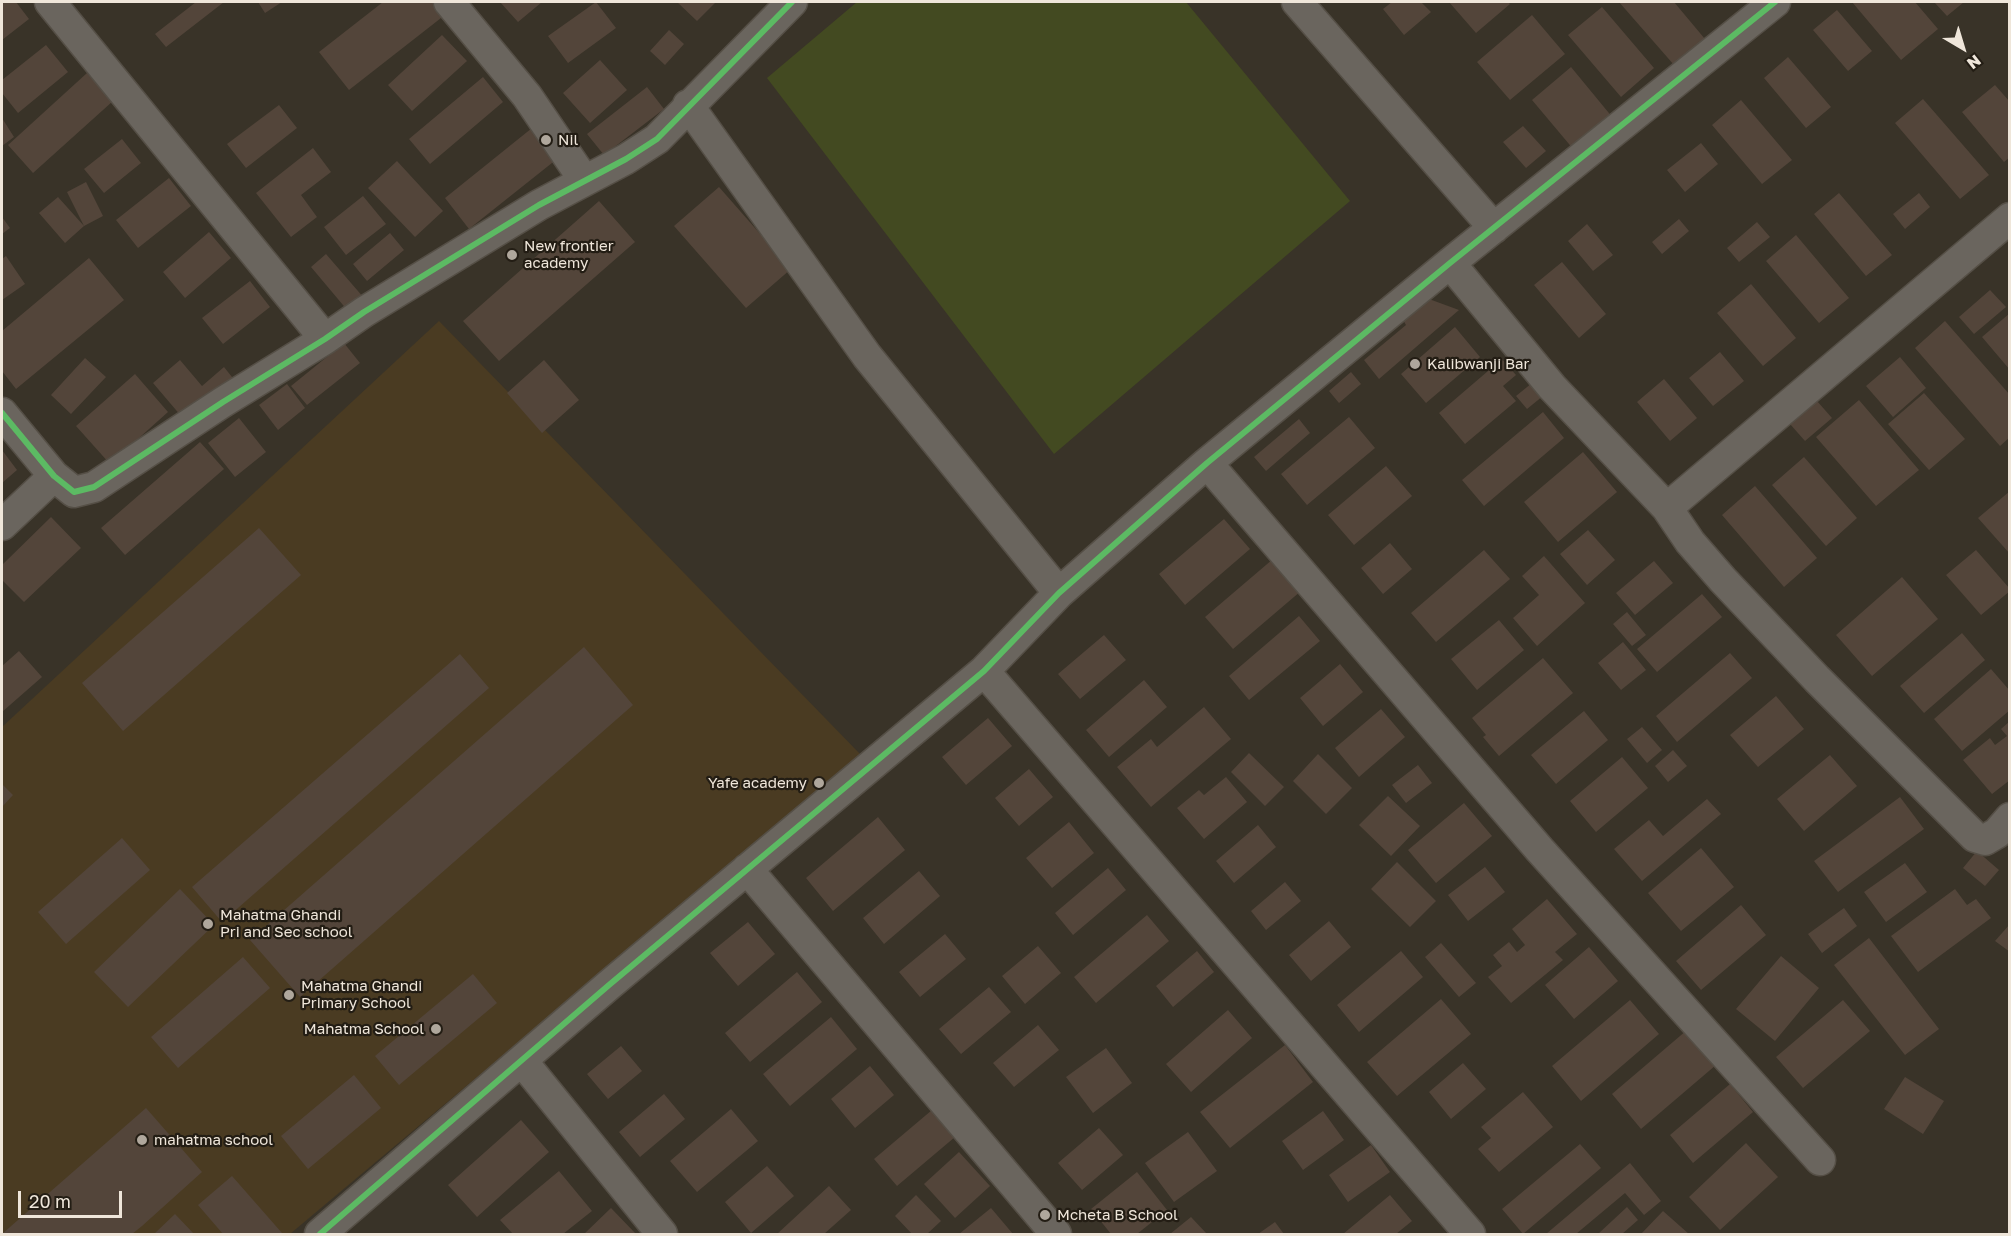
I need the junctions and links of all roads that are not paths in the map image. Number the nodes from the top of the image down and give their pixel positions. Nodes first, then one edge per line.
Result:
1 (50, 2) edge
2 (449, 2) edge
3 (792, 2) edge
4 (1297, 2) edge
5 (1775, 2) edge
6 (688, 105) junction
7 (584, 180) junction
8 (2010, 218) edge
9 (1494, 228) junction
10 (1450, 262) junction
11 (325, 339) junction
12 (2, 413) edge
13 (1208, 463) junction
14 (54, 476) junction
15 (1667, 508) junction
16 (2, 525) edge
17 (1059, 593) junction
18 (984, 671) junction
19 (2010, 818) edge
20 (747, 869) junction
21 (522, 1061) junction
22 (1820, 1160) dead end
23 (320, 1234) edge
24 (662, 1234) edge
25 (1056, 1234) edge
26 (1470, 1234) edge

1 - 11 street
2 - 7 street
3 - 6 street
4 - 9 street
5 - 9 street
6 - 7 street
6 - 17 street
7 - 11 street
8 - 15 street
9 - 10 street
10 - 13 street
10 - 15 street
11 - 14 street
12 - 14 street
13 - 17 street
13 - 22 street
14 - 16 street
15 - 19 street
17 - 18 street
18 - 20 street
18 - 26 street
20 - 21 street
20 - 25 street
21 - 23 street
21 - 24 street

